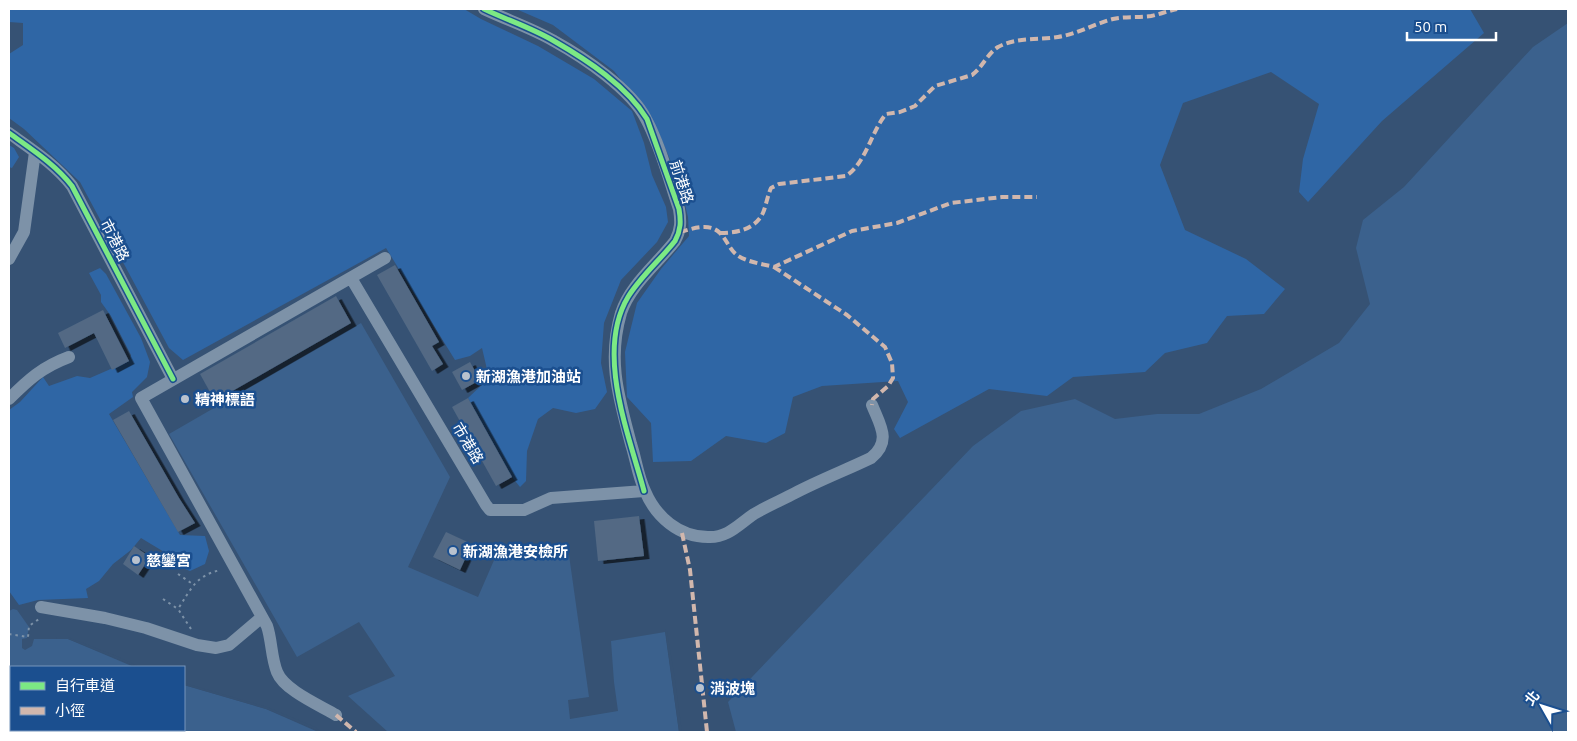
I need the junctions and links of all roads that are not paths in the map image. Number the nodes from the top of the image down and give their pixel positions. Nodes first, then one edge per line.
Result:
1 (484, 9) edge
2 (9, 132) edge
3 (35, 152) junction
4 (384, 258) dead end
5 (9, 259) edge
6 (351, 278) junction
7 (69, 357) dead end
8 (174, 379) junction
9 (9, 399) edge
10 (872, 404) dead end
11 (644, 491) junction
12 (41, 607) dead end
13 (262, 617) junction
14 (336, 715) dead end

1 - 11 street, 前港路
2 - 3 street, 市港路
3 - 5 street
3 - 8 street, 市港路
4 - 6 street
6 - 8 street
6 - 11 street, 市港路
7 - 9 street
8 - 13 street
10 - 11 street, 前港路
12 - 13 street
13 - 14 street

